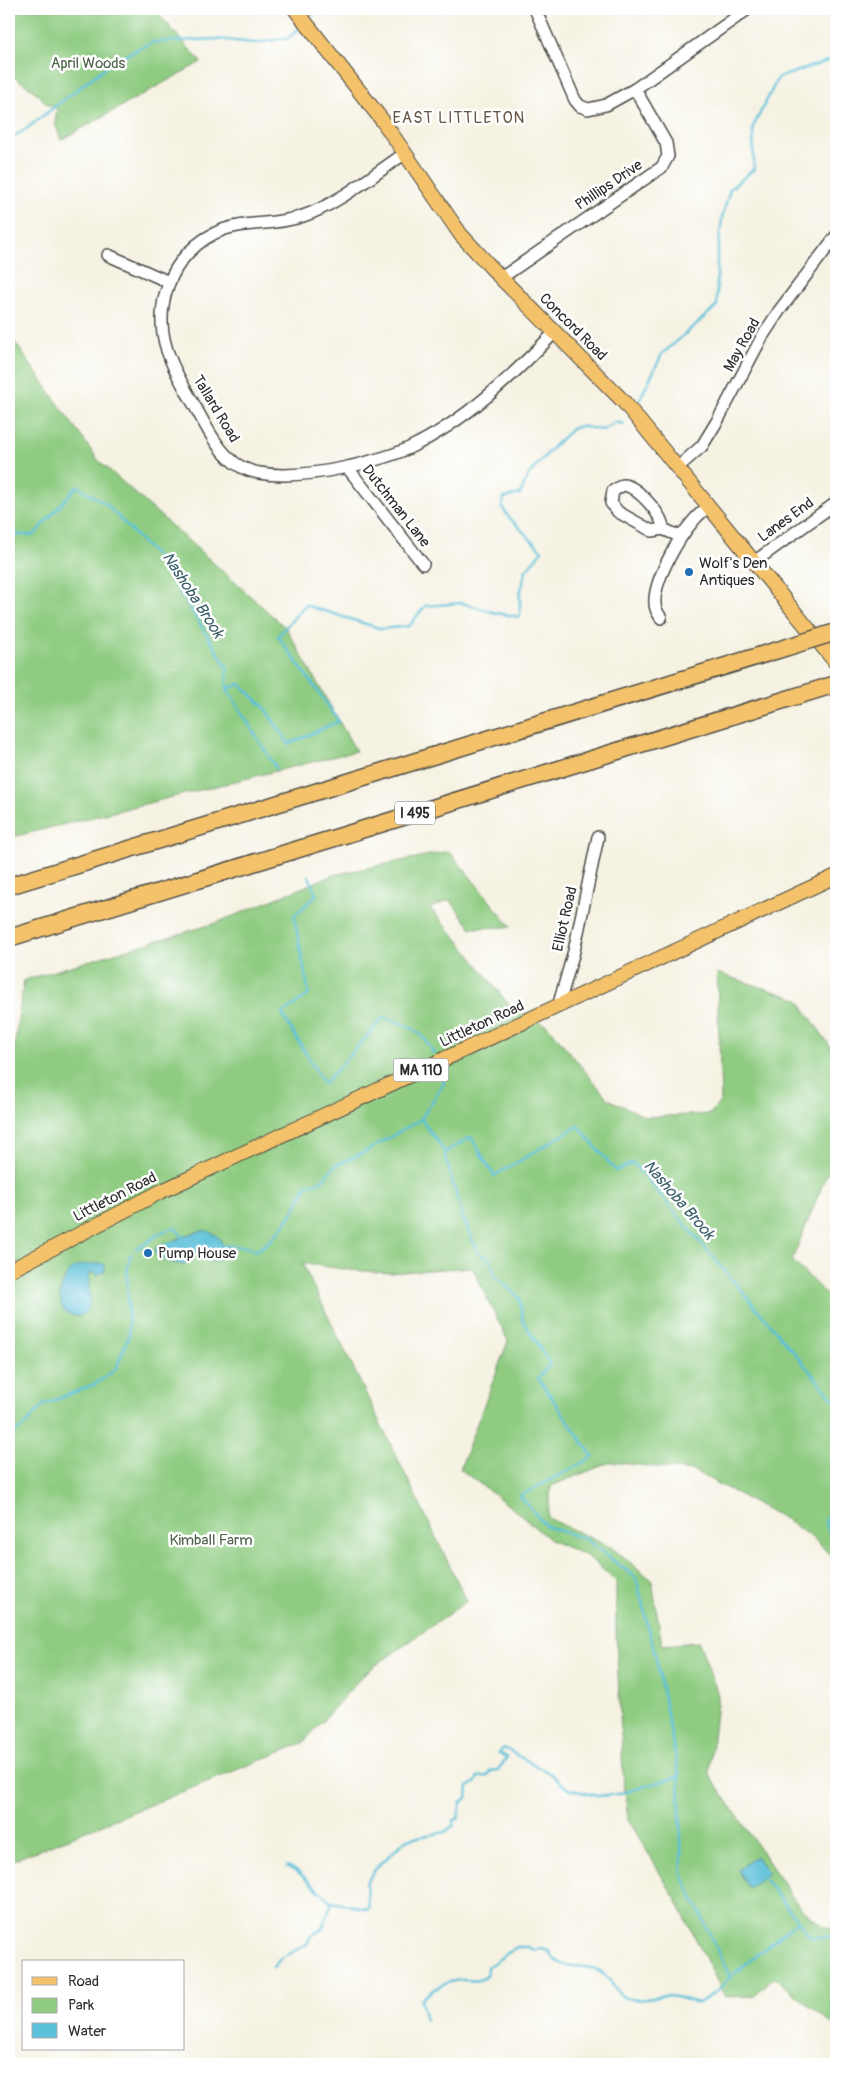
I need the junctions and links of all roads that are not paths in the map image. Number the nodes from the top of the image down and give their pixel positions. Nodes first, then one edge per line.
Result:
1 (295, 9) edge
2 (535, 9) edge
3 (748, 9) edge
4 (635, 90) junction
5 (404, 154) junction
6 (836, 236) edge
7 (108, 255) dead end
8 (501, 278) junction
9 (169, 282) junction
10 (555, 332) junction
11 (347, 467) junction
12 (677, 468) junction
13 (836, 503) edge
14 (708, 507) junction
15 (663, 529) junction
16 (682, 537) junction
17 (754, 562) junction
18 (423, 564) dead end
19 (662, 618) dead end
20 (836, 632) edge
21 (836, 663) edge
22 (829, 686) edge
23 (598, 837) dead end
24 (836, 876) edge
25 (9, 886) edge
26 (9, 938) edge
27 (558, 1007) junction
28 (9, 1271) edge

1 - 5 main road, Concord Road
2 - 4 street
3 - 4 street
4 - 8 street, Phillips Drive
5 - 8 main road, Concord Road
5 - 9 street, Tallard Road
6 - 12 street, May Road
7 - 9 street
8 - 10 main road, Concord Road
9 - 11 street, Tallard Road
10 - 11 street, Tallard Road
10 - 12 main road, Concord Road
11 - 18 street, Dutchman Lane
12 - 14 main road, Concord Road
13 - 17 street, Lanes End
14 - 16 street
14 - 17 main road, Concord Road
15 - 15 street
15 - 16 street
16 - 19 street
17 - 21 main road, Concord Road
20 - 25 highway, bridge
22 - 26 highway, I 495
23 - 27 street, Elliot Road
24 - 27 main road, Littleton Road / MA 110
27 - 28 main road, Littleton Road / MA 110

